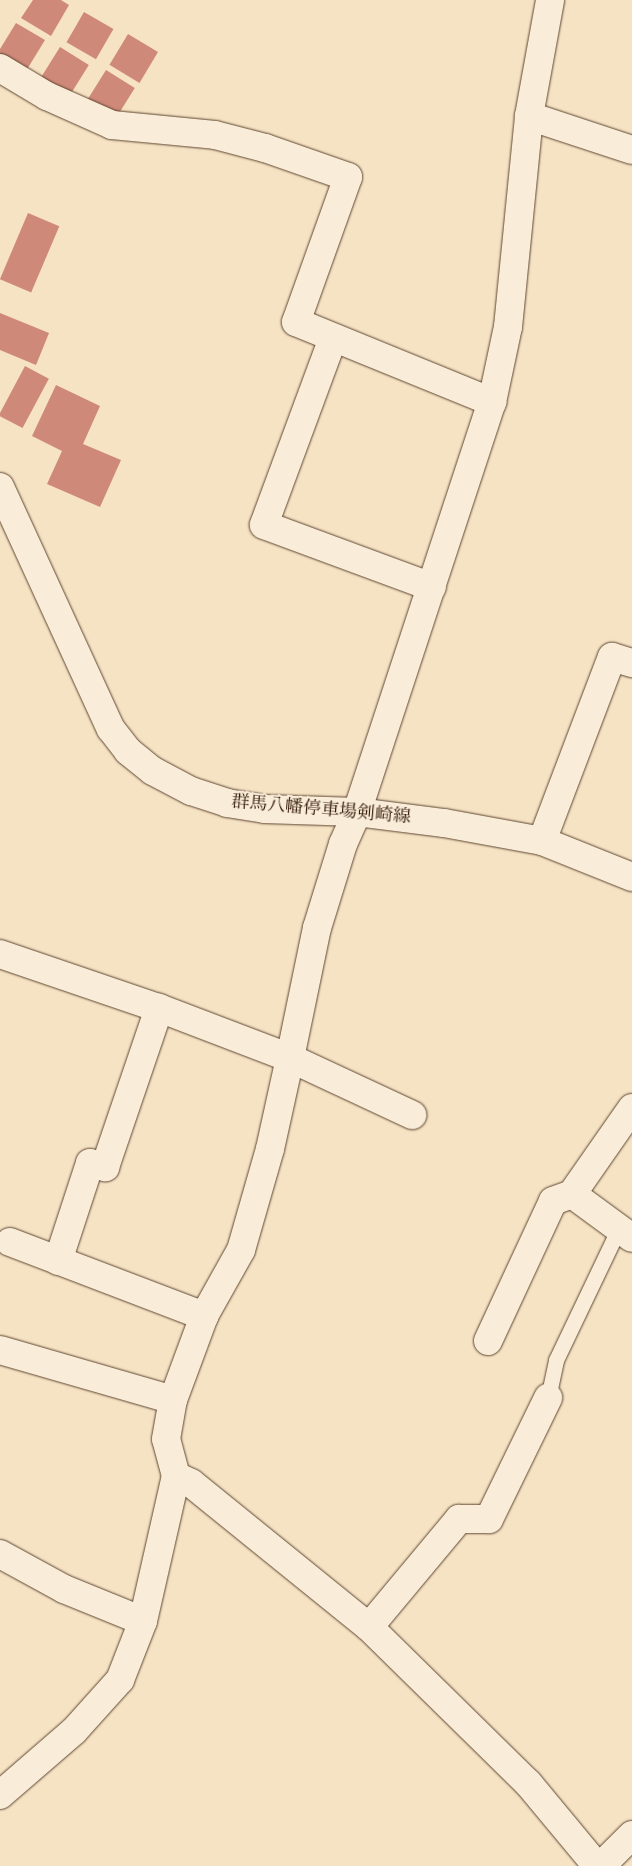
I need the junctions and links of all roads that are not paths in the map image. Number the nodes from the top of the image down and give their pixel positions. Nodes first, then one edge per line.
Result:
1 (550, 0) edge
2 (0, 68) edge
3 (529, 116) junction
4 (632, 150) edge
5 (333, 338) junction
6 (492, 402) junction
7 (0, 487) edge
8 (432, 587) junction
9 (632, 663) edge
10 (357, 812) junction
11 (542, 841) junction
12 (632, 877) edge
13 (0, 954) edge
14 (159, 1008) junction
15 (290, 1058) junction
16 (632, 1108) edge
17 (412, 1115) dead end
18 (572, 1194) junction
19 (625, 1234) edge
20 (10, 1242) dead end
21 (58, 1260) junction
22 (204, 1316) junction
23 (488, 1341) dead end
24 (0, 1350) edge
25 (548, 1398) joint
26 (173, 1400) junction
27 (176, 1476) junction
28 (0, 1554) edge
29 (143, 1621) junction
30 (369, 1627) junction
31 (0, 1795) edge
32 (632, 1835) edge
33 (597, 1866) edge
34 (601, 1866) edge

1 - 3 street
2 - 5 street
3 - 4 street
3 - 6 street
5 - 6 street
5 - 8 street
6 - 8 street
7 - 10 street, 群馬八幡停車場剣崎線
8 - 10 street
9 - 11 street
10 - 11 street, 群馬八幡停車場剣崎線
10 - 15 street
11 - 12 street, 群馬八幡停車場剣崎線
13 - 14 street
14 - 15 street
14 - 21 street
15 - 17 street
15 - 22 street
16 - 18 street
18 - 19 street
18 - 23 street
19 - 25 lane
20 - 21 street
21 - 22 street
22 - 26 street
24 - 26 street
25 - 30 street
26 - 27 street
27 - 29 street
27 - 30 street
28 - 29 street
29 - 31 street
30 - 33 street
32 - 34 street

